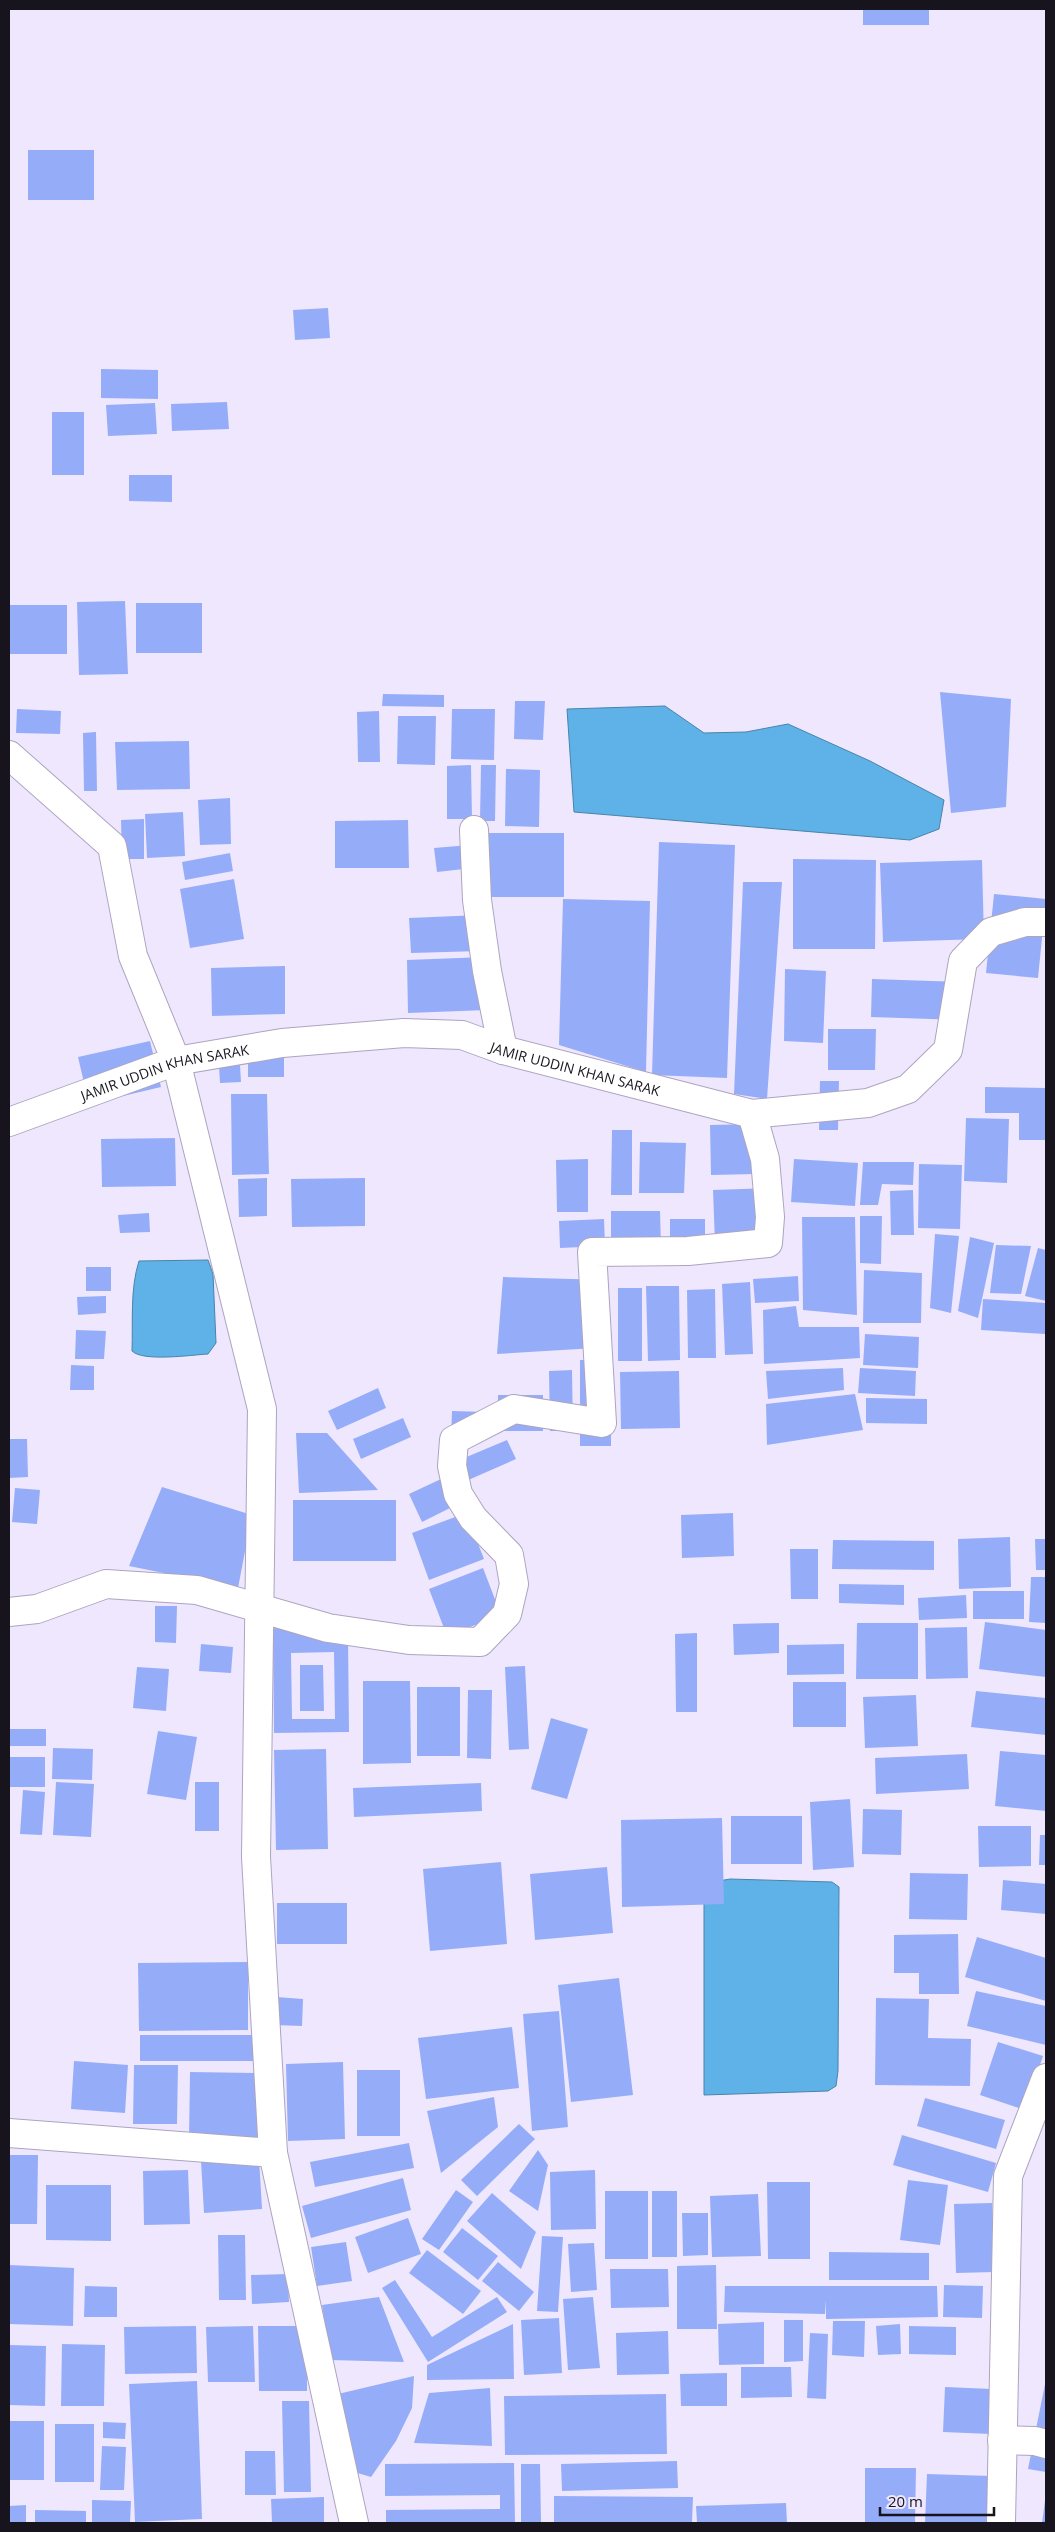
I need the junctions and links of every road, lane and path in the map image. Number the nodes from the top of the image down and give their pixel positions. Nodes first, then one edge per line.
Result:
1 (9, 755) edge
2 (474, 830) dead end
3 (1046, 922) edge
4 (503, 1050) junction
5 (176, 1061) junction
6 (752, 1114) junction
7 (9, 1122) edge
8 (259, 1608) junction
9 (9, 1612) edge
10 (1046, 2078) edge
11 (9, 2133) edge
12 (273, 2153) junction
13 (1002, 2440) junction
14 (1046, 2444) edge
15 (354, 2523) edge
16 (1001, 2523) edge

1 - 5 street
2 - 4 street
3 - 6 street, JAMIR UDDIN KHAN SARAK
4 - 5 street, JAMIR UDDIN KHAN SARAK
4 - 6 street, JAMIR UDDIN KHAN SARAK
5 - 7 street, JAMIR UDDIN KHAN SARAK
5 - 8 street
6 - 8 street
8 - 9 street
8 - 12 street
10 - 13 street
11 - 12 street
12 - 15 street
13 - 14 street
13 - 16 street

